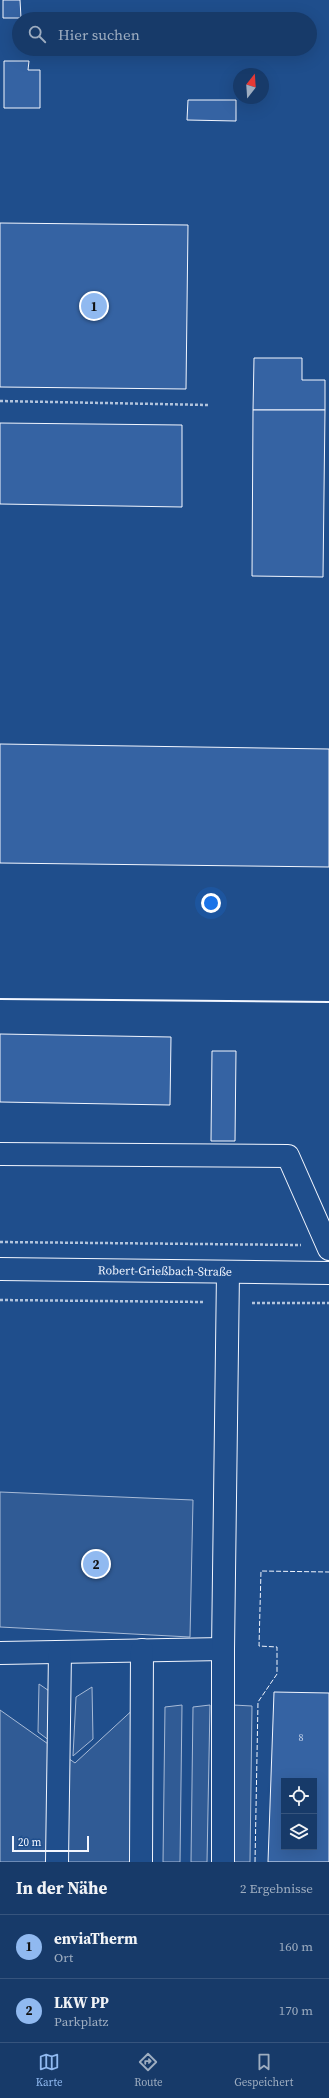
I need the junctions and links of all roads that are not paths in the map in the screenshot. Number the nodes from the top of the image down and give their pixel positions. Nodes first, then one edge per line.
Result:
1 (0, 1154) edge
2 (328, 1247) edge
3 (0, 1269) edge
4 (228, 1272) junction
5 (329, 1273) edge
6 (222, 1649) junction
7 (142, 1650) junction
8 (60, 1652) junction
9 (0, 1654) edge
10 (57, 1862) edge
11 (141, 1862) edge
12 (223, 1862) edge

1 - 2 street
3 - 4 street, Robert-Grießbach-Straße
4 - 5 street, Robert-Grießbach-Straße
4 - 6 street
6 - 7 street
6 - 12 street
7 - 8 street
7 - 11 street
8 - 9 street
8 - 10 street

